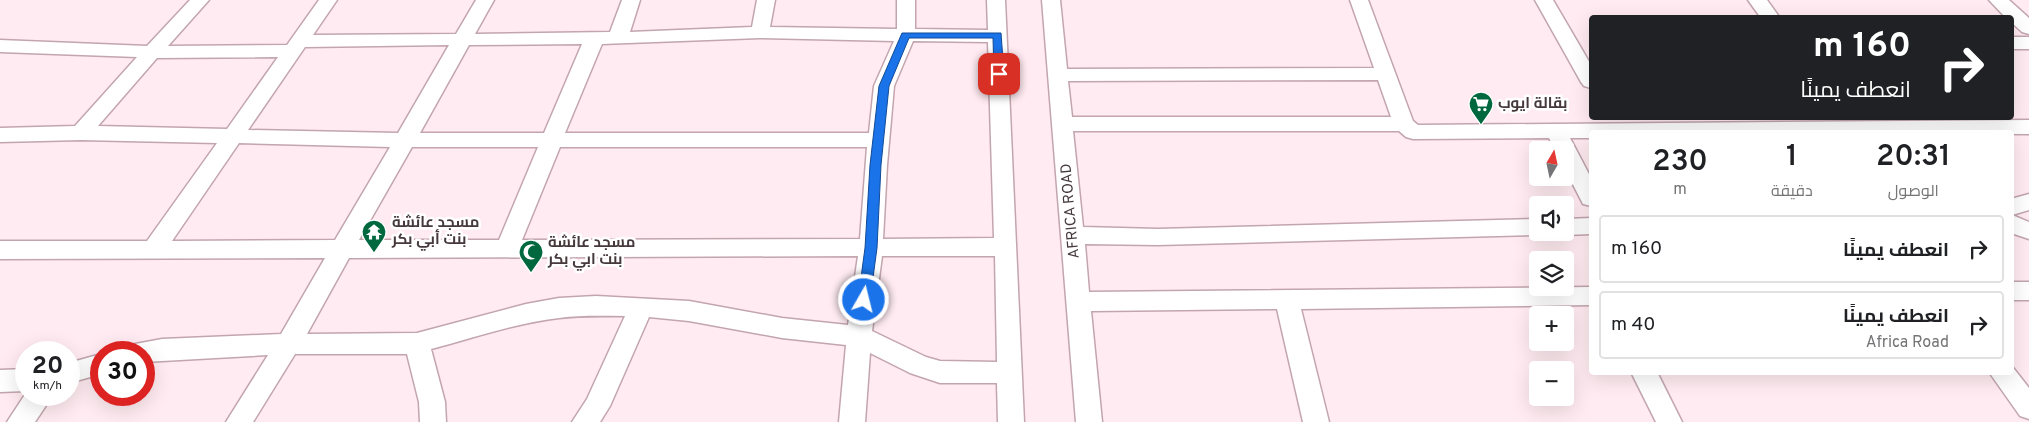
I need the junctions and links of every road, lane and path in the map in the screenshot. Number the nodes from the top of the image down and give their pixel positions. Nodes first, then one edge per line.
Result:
1 (200, 0) edge
2 (328, 0) edge
3 (485, 0) edge
4 (631, 0) edge
5 (766, 0) edge
6 (906, 0) edge
7 (996, 0) edge
8 (1051, 0) edge
9 (1359, 0) edge
10 (1544, 0) edge
11 (1757, 0) edge
12 (1998, 0) edge
13 (1769, 15) edge
14 (2029, 28) edge
15 (760, 32) junction
16 (906, 36) junction
17 (998, 36) junction
18 (618, 38) junction
19 (594, 39) junction
20 (464, 40) junction
21 (2014, 43) edge
22 (2029, 43) edge
23 (0, 46) edge
24 (295, 46) junction
25 (1571, 48) junction
26 (1589, 48) edge
27 (152, 52) junction
28 (1386, 74) junction
29 (1058, 75) junction
30 (1589, 79) edge
31 (1063, 124) junction
32 (1404, 124) junction
33 (1616, 124) edge
34 (1861, 126) edge
35 (2029, 127) edge
36 (1556, 131) junction
37 (81, 133) junction
38 (0, 135) edge
39 (232, 137) junction
40 (406, 140) junction
41 (552, 140) junction
42 (878, 140) junction
43 (1589, 194) edge
44 (2029, 202) edge
45 (2014, 206) edge
46 (2014, 224) edge
47 (1589, 226) edge
48 (1529, 227) edge
49 (1574, 227) edge
50 (2029, 231) edge
51 (1073, 236) junction
52 (1006, 247) junction
53 (507, 248) junction
54 (871, 248) junction
55 (342, 249) junction
56 (0, 250) edge
57 (154, 250) junction
58 (2029, 290) edge
59 (2014, 291) edge
60 (1589, 296) edge
61 (1287, 300) junction
62 (1079, 302) junction
63 (641, 307) junction
64 (859, 336) junction
65 (417, 342) junction
66 (288, 344) junction
67 (155, 350) edge
68 (1010, 373) junction
69 (1646, 375) edge
70 (2004, 375) edge
71 (15, 380) edge
72 (0, 381) edge
73 (32, 406) edge
74 (2029, 408) edge
75 (20, 422) edge
76 (239, 422) edge
77 (433, 422) edge
78 (585, 422) edge
79 (852, 422) edge
80 (1011, 422) edge
81 (1089, 422) edge
82 (1316, 422) edge
83 (1669, 422) edge

1 - 27 street
2 - 24 street
3 - 20 street
4 - 18 street
5 - 15 street
6 - 16 street
7 - 17 street
8 - 29 street, AFRICA ROAD
9 - 28 street
10 - 25 street
11 - 13 street
12 - 14 street
15 - 16 street
15 - 18 street
16 - 17 street
16 - 42 street
17 - 52 street
18 - 19 street
19 - 20 street
19 - 41 street
20 - 24 street
20 - 40 street
21 - 22 street
23 - 27 street
24 - 27 street
24 - 39 street
25 - 26 street
25 - 30 street
27 - 37 street
28 - 29 street
28 - 32 street
29 - 31 street, AFRICA ROAD
31 - 32 street
31 - 51 street, AFRICA ROAD
32 - 36 street
33 - 34 street
33 - 36 street
34 - 35 street
36 - 43 street
37 - 38 street
37 - 39 street
39 - 40 street
39 - 57 street
40 - 41 street
40 - 55 street
41 - 42 street
41 - 53 street
42 - 54 street
44 - 45 street
46 - 50 street
47 - 49 street
48 - 51 street
51 - 62 street, AFRICA ROAD
52 - 54 street
52 - 68 street
53 - 54 street
53 - 55 street
54 - 64 street
55 - 57 street
55 - 66 street
56 - 57 street
58 - 59 street
60 - 61 street
61 - 62 street
61 - 82 street
62 - 81 street, AFRICA ROAD
63 - 64 street
63 - 65 street
63 - 78 street
64 - 68 street
64 - 79 street
65 - 66 street
65 - 77 street
66 - 67 street
66 - 76 street
68 - 80 street
69 - 83 street
70 - 74 street
71 - 72 street
73 - 75 street

